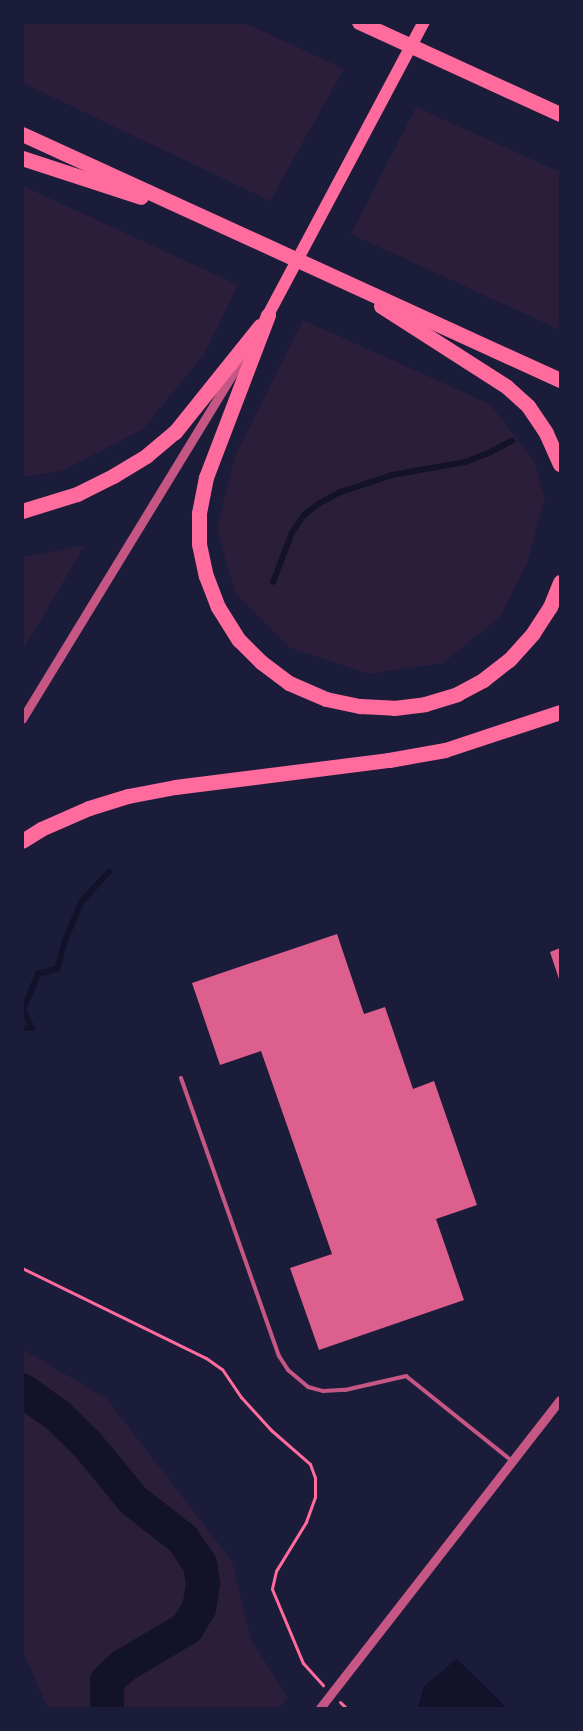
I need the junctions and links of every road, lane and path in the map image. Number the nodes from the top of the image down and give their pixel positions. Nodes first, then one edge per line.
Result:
1 (359, 22) edge
2 (424, 22) edge
3 (560, 114) edge
4 (22, 134) edge
5 (22, 158) edge
6 (214, 221) junction
7 (329, 273) junction
8 (268, 315) junction
9 (560, 380) edge
10 (560, 464) edge
11 (22, 511) edge
12 (560, 582) edge
13 (560, 712) edge
14 (22, 719) edge
15 (22, 841) edge
16 (181, 1078) dead end
17 (22, 1268) edge
18 (560, 1400) edge
19 (512, 1460) junction
20 (326, 1689) dead end
21 (333, 1695) dead end
22 (320, 1708) edge
23 (346, 1708) edge

1 - 3 highway
2 - 8 main road
4 - 6 highway
5 - 6 highway
6 - 7 highway
7 - 9 highway
7 - 10 highway
8 - 11 highway
8 - 12 highway
8 - 14 street
13 - 15 highway
16 - 19 lane
17 - 20 path
18 - 19 street
19 - 22 street
21 - 23 path

